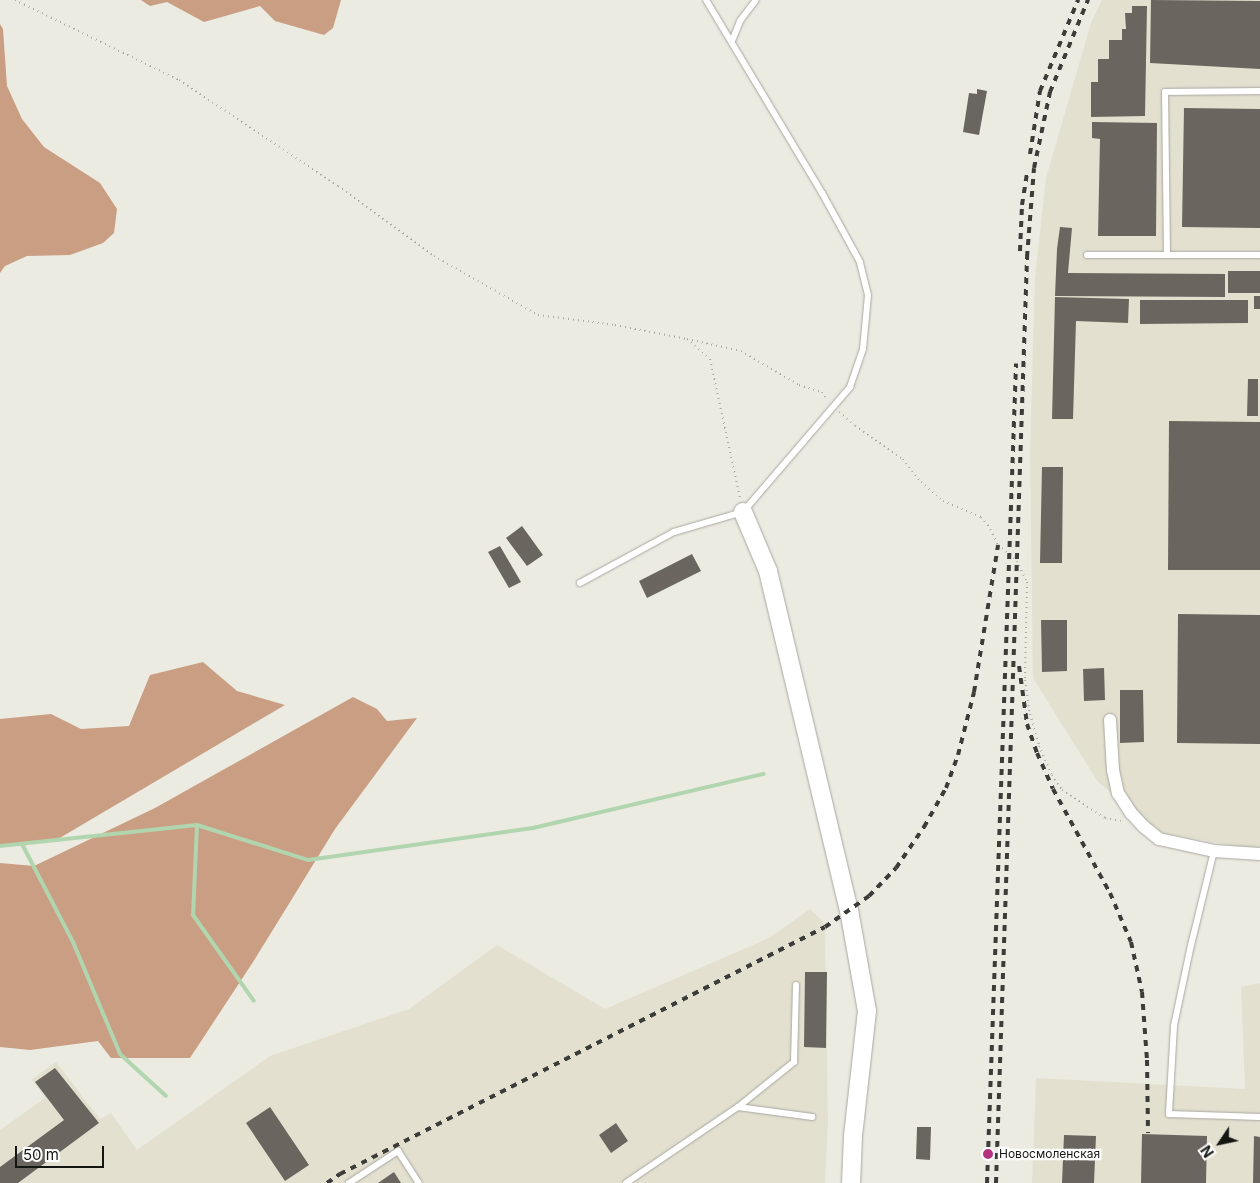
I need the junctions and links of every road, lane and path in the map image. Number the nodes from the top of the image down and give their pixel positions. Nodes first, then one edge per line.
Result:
1 (15, 0) edge
2 (706, 0) edge
3 (756, 0) edge
4 (732, 42) junction
5 (1260, 91) edge
6 (1087, 255) dead end
7 (1167, 255) junction
8 (1260, 255) edge
9 (687, 339) junction
10 (833, 406) junction
11 (743, 512) junction
12 (580, 583) dead end
13 (1110, 720) dead end
14 (1143, 826) junction
15 (1214, 851) junction
16 (1260, 854) edge
17 (796, 985) dead end
18 (738, 1107) junction
19 (812, 1117) dead end
20 (1260, 1117) edge
21 (349, 1183) edge
22 (419, 1183) edge
23 (626, 1183) edge
24 (851, 1183) edge

1 - 9 path
2 - 4 lane
3 - 4 lane
4 - 10 lane
5 - 7 lane
6 - 7 lane
7 - 8 lane
9 - 10 path
9 - 11 path
10 - 11 lane
10 - 14 path
11 - 12 lane
11 - 24 street
13 - 14 street
14 - 15 street
15 - 16 street
15 - 20 lane
17 - 18 lane
18 - 19 lane
18 - 23 lane
21 - 22 lane

